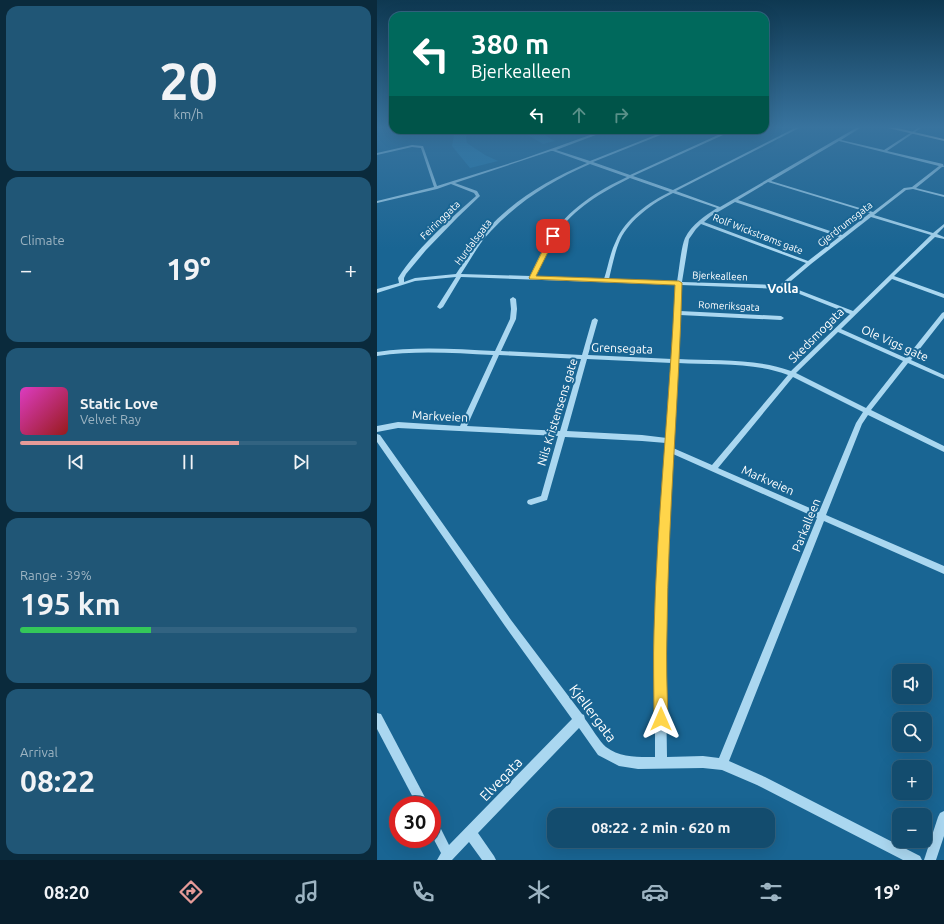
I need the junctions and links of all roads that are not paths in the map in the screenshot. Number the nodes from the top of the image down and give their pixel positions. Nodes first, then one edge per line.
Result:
1 (429, 168) edge
2 (503, 168) edge
3 (580, 168) edge
4 (604, 168) edge
5 (648, 168) edge
6 (719, 168) edge
7 (790, 168) edge
8 (939, 168) edge
9 (629, 177) junction
10 (767, 181) junction
11 (453, 184) junction
12 (436, 188) junction
13 (913, 188) junction
14 (672, 192) junction
15 (944, 196) edge
16 (734, 200) junction
17 (377, 202) edge
18 (719, 208) junction
19 (872, 214) junction
20 (700, 222) junction
21 (944, 225) edge
22 (934, 235) junction
23 (843, 237) junction
24 (944, 238) edge
25 (809, 263) junction
26 (459, 275) junction
27 (891, 277) junction
28 (532, 278) junction
29 (606, 280) junction
30 (402, 283) junction
31 (679, 283) junction
32 (781, 287) junction
33 (377, 291) edge
34 (944, 296) edge
35 (513, 299) dead end
36 (440, 307) dead end
37 (677, 313) junction
38 (854, 313) junction
39 (944, 314) edge
40 (781, 318) dead end
41 (595, 320) dead end
42 (837, 330) junction
43 (497, 353) junction
44 (377, 354) edge
45 (586, 357) junction
46 (907, 360) junction
47 (675, 361) junction
48 (792, 374) junction
49 (944, 377) edge
50 (867, 411) junction
51 (377, 429) edge
52 (461, 429) junction
53 (563, 434) junction
54 (377, 436) edge
55 (670, 441) junction
56 (944, 449) edge
57 (670, 450) junction
58 (713, 469) junction
59 (531, 502) dead end
60 (822, 518) junction
61 (944, 570) edge
62 (377, 718) edge
63 (580, 719) junction
64 (661, 763) junction
65 (722, 764) junction
66 (418, 796) edge
67 (944, 817) edge
68 (470, 833) junction
69 (441, 845) edge
70 (446, 857) edge
71 (490, 860) edge
72 (916, 860) edge
73 (930, 860) edge

1 - 12 street
2 - 11 street
3 - 26 street, Hurdalsgata
4 - 9 street
5 - 9 street
6 - 14 street
7 - 10 street
8 - 13 street, Gjerdrumsgata
9 - 14 street
9 - 28 street
10 - 16 street
10 - 19 street
11 - 12 street
11 - 30 street, Feiringgata
12 - 17 street
13 - 15 street
13 - 19 street, Gjerdrumsgata
14 - 18 street
14 - 29 street
16 - 18 street
16 - 23 street
18 - 20 street
19 - 22 street
19 - 23 street, Gjerdrumsgata
20 - 25 street, Rolf Wickstrøms gate
20 - 31 street
21 - 22 street, Skedsmogata
22 - 24 street
22 - 27 street, Skedsmogata
23 - 25 street, Gjerdrumsgata
25 - 32 street, Gjerdrumsgata
26 - 28 street, Bjerkealleen
26 - 30 street, Bjerkealleen
26 - 36 street
27 - 34 street
27 - 38 street, Skedsmogata
28 - 29 street, Bjerkealleen
29 - 31 street, Bjerkealleen
30 - 33 street, Bjerkealleen
31 - 32 street, Bjerkealleen
31 - 37 street
32 - 38 street, Bjerkealleen
35 - 43 street
37 - 40 street, Romeriksgata
37 - 47 street
38 - 42 street, Skedsmogata
39 - 46 street, Parkalleen
41 - 45 street, Nils Kristensens gate
42 - 46 street, Ole Vigs gate
42 - 48 street, Skedsmogata
43 - 44 street, Grensegata
43 - 45 street, Grensegata
43 - 52 street
45 - 47 street, Grensegata
45 - 53 street, Nils Kristensens gate
46 - 49 street, Ole Vigs gate
46 - 50 street, Parkalleen
47 - 48 street, Grensegata
47 - 55 street
48 - 50 street, Grensegata
48 - 58 street, Skedsmogata
50 - 56 street, Grensegata
50 - 60 street, Parkalleen
51 - 52 street, Markveien
52 - 53 street, Markveien
53 - 55 street, Markveien
53 - 59 street, Nils Kristensens gate
54 - 63 street, Kjellergata
55 - 57 street
57 - 58 street, Markveien
57 - 64 street
58 - 60 street, Markveien
60 - 61 street, Markveien
60 - 65 street, Parkalleen
62 - 66 street
63 - 64 street, Kjellergata
63 - 68 street, Elvegata
64 - 65 street, Kjellergata
65 - 72 street, Kjellergata
67 - 73 street
68 - 70 street, Elvegata
68 - 71 street
69 - 70 street

